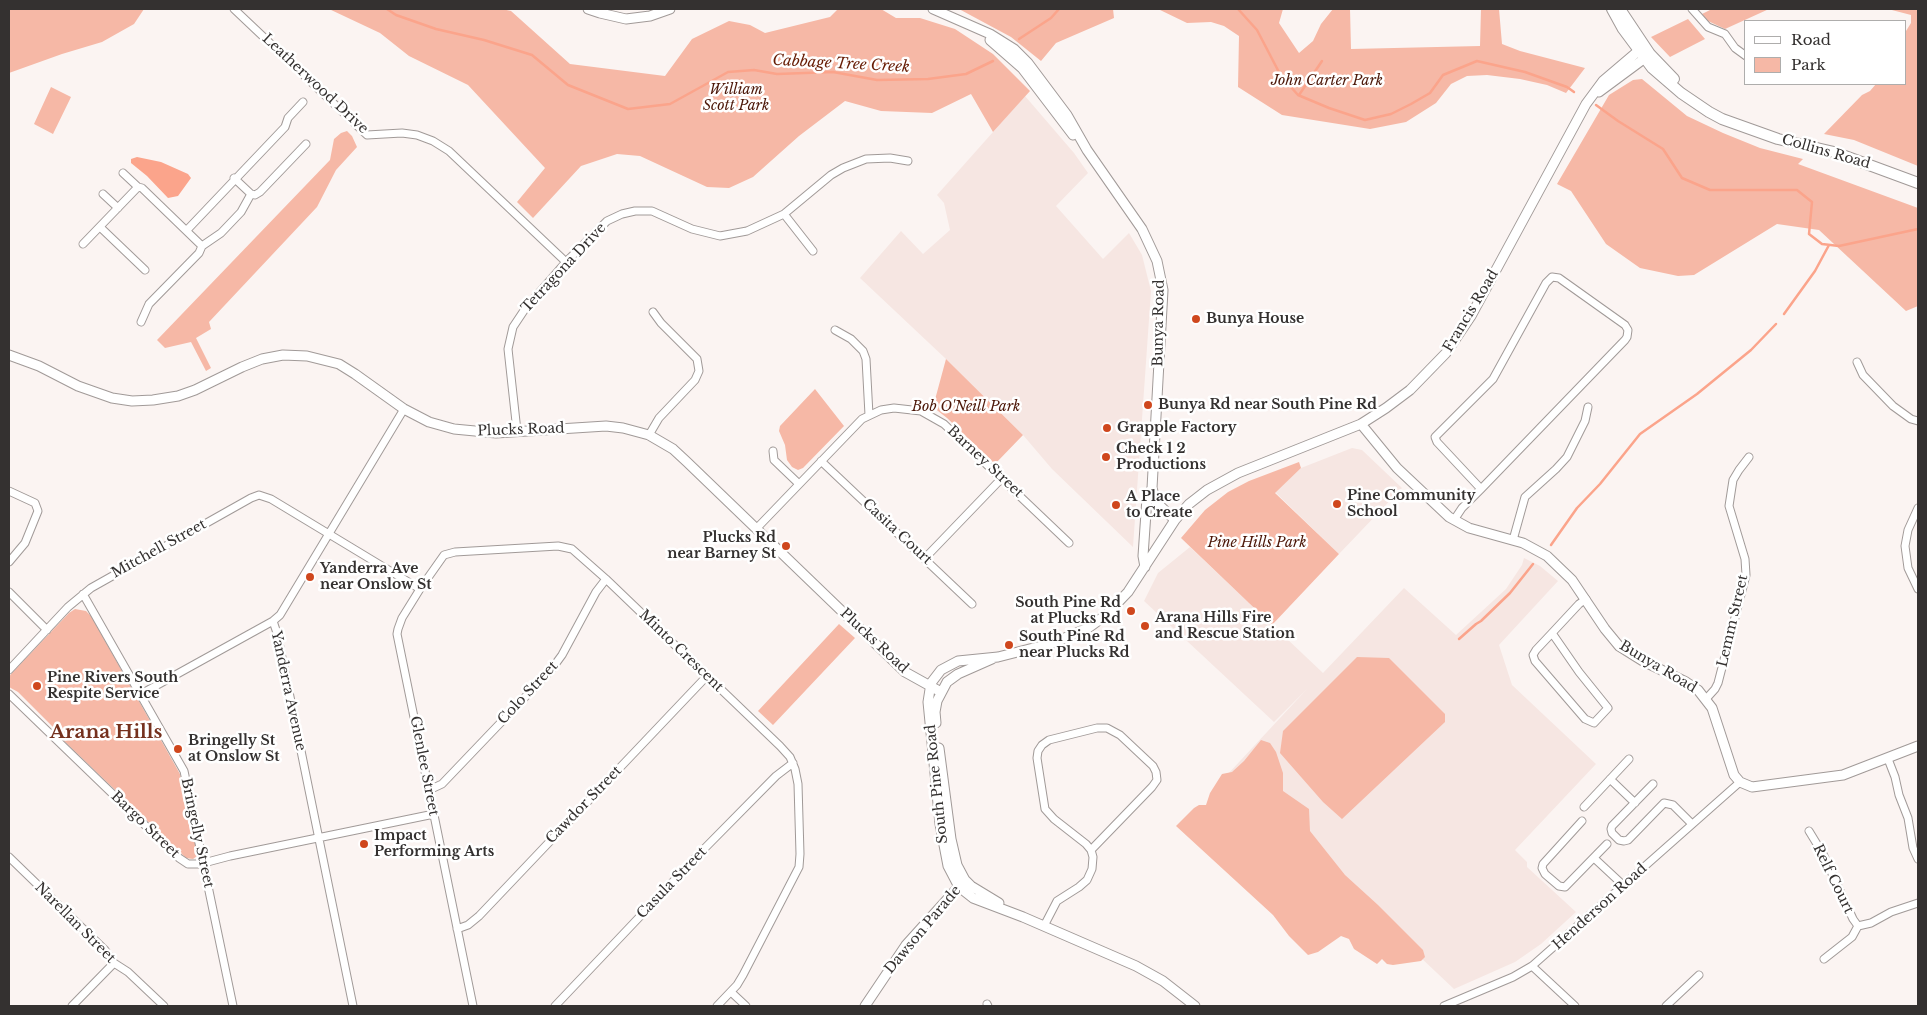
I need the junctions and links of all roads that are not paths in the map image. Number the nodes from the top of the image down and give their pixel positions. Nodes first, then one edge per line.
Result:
1 (234, 9) edge
2 (588, 9) edge
3 (670, 9) edge
4 (933, 9) edge
5 (1612, 9) edge
6 (1620, 9) edge
7 (1692, 9) edge
8 (1644, 52) junction
9 (1744, 55) edge
10 (303, 102) dead end
11 (306, 144) dead end
12 (908, 161) dead end
13 (123, 174) dead end
14 (234, 178) junction
15 (1918, 183) edge
16 (138, 187) junction
17 (103, 194) dead end
18 (251, 194) junction
19 (118, 208) junction
20 (784, 214) junction
21 (100, 227) junction
22 (187, 230) junction
23 (83, 244) dead end
24 (202, 246) junction
25 (813, 251) dead end
26 (566, 262) junction
27 (144, 270) dead end
28 (653, 312) dead end
29 (141, 322) dead end
30 (835, 330) dead end
31 (9, 355) edge
32 (1857, 362) dead end
33 (1588, 407) dead end
34 (404, 410) junction
35 (869, 415) junction
36 (1918, 422) edge
37 (1361, 424) junction
38 (517, 431) junction
39 (649, 435) junction
40 (773, 451) dead end
41 (1749, 457) dead end
42 (821, 461) junction
43 (1002, 478) junction
44 (799, 484) junction
45 (1152, 488) junction
46 (1481, 489) junction
47 (9, 491) edge
48 (1918, 508) edge
49 (1174, 520) junction
50 (1454, 520) junction
51 (756, 529) junction
52 (329, 534) junction
53 (1513, 540) junction
54 (1069, 542) dead end
55 (925, 558) junction
56 (9, 562) edge
57 (1145, 568) junction
58 (606, 580) junction
59 (420, 589) junction
60 (1918, 590) edge
61 (9, 592) edge
62 (83, 594) junction
63 (1586, 598) junction
64 (972, 604) dead end
65 (273, 621) junction
66 (47, 630) junction
67 (1552, 633) junction
68 (998, 657) junction
69 (9, 670) edge
70 (707, 676) junction
71 (929, 686) junction
72 (941, 692) junction
73 (9, 694) edge
74 (141, 694) junction
75 (1706, 699) junction
76 (1918, 746) edge
77 (1629, 759) dead end
78 (1888, 759) junction
79 (793, 763) junction
80 (1610, 779) junction
81 (1740, 782) junction
82 (1654, 784) dead end
83 (429, 790) junction
84 (1635, 803) junction
85 (1584, 807) dead end
86 (434, 814) junction
87 (1582, 821) dead end
88 (1692, 824) junction
89 (1810, 831) dead end
90 (318, 837) junction
91 (1607, 844) dead end
92 (1091, 850) junction
93 (9, 857) edge
94 (1594, 858) junction
95 (1918, 859) edge
96 (204, 863) junction
97 (962, 884) junction
98 (1623, 885) junction
99 (1918, 903) edge
100 (1044, 926) junction
101 (1858, 926) junction
102 (457, 929) junction
103 (1824, 959) dead end
104 (114, 963) junction
105 (1532, 966) junction
106 (1699, 975) dead end
107 (731, 992) junction
108 (72, 1006) edge
109 (164, 1006) edge
110 (233, 1006) edge
111 (352, 1006) edge
112 (473, 1006) edge
113 (555, 1006) edge
114 (717, 1006) edge
115 (746, 1006) edge
116 (865, 1006) edge
117 (1195, 1006) edge
118 (1444, 1006) edge
119 (1575, 1006) edge
120 (1666, 1006) edge

1 - 26 street, Leatherwood Drive
2 - 3 street
4 - 45 street, Bunya Road
5 - 8 main road, Collins Road
6 - 8 main road, Collins Road
7 - 9 street
8 - 15 main road, Collins Road
8 - 37 street, Francis Road
10 - 14 street
11 - 18 street
12 - 20 street, Tetragona Drive
13 - 16 street
14 - 18 street
14 - 22 street
16 - 19 street
16 - 22 street
17 - 19 street
18 - 24 street
19 - 21 street
20 - 25 street
20 - 26 street, Tetragona Drive
21 - 23 street
21 - 27 street
22 - 24 street
24 - 29 street
26 - 38 street, Tetragona Drive
28 - 39 street
30 - 35 street
31 - 34 street, Plucks Road
32 - 36 street
33 - 53 street
34 - 38 street, Plucks Road
34 - 52 street, Yanderra Avenue
35 - 42 street, Barney Street
35 - 43 street, Barney Street
37 - 49 street, Francis Road
37 - 50 street, Bunya Road
38 - 39 street, Plucks Road
39 - 51 street, Plucks Road
40 - 44 street
41 - 75 street, Lemm Street
42 - 44 street, Barney Street
42 - 55 street, Casita Court
43 - 54 street, Barney Street
43 - 55 street
44 - 51 street, Barney Street
45 - 49 street
45 - 57 street, Bunya Road
46 - 46 street
46 - 50 street
47 - 56 street
48 - 60 street
49 - 57 street, Francis Road
50 - 53 street, Bunya Road
51 - 71 street, Plucks Road
52 - 59 street
52 - 62 street, Mitchell Street
52 - 65 street, Yanderra Avenue
53 - 63 street, Bunya Road
55 - 64 street, Casita Court
57 - 68 street
58 - 59 street, Minto Crescent
58 - 70 street, Minto Crescent
58 - 83 street, Colo Street
59 - 83 street, Glenlee Street
61 - 66 street
62 - 66 street, Mitchell Street
62 - 74 street, Bringelly Street
63 - 67 street
63 - 75 street, Bunya Road
65 - 74 street
65 - 90 street, Yanderra Avenue
66 - 69 street, Mitchell Street
67 - 67 street
68 - 71 street
68 - 72 street
70 - 79 street, Minto Crescent
70 - 102 street, Cawdor Street
71 - 72 street, Plucks Road
71 - 97 street, South Pine Road
72 - 97 street, South Pine Road
73 - 96 street, Bargo Street
74 - 96 street, Bringelly Street
75 - 81 street, Bunya Road
76 - 78 street
77 - 80 street
78 - 81 street
78 - 95 street
79 - 107 street, Minto Crescent
79 - 113 street, Casula Street
80 - 84 street
80 - 85 street
81 - 88 street, Henderson Road
82 - 84 street
83 - 86 street, Glenlee Street
84 - 88 street
86 - 90 street, Bargo Street
86 - 102 street, Glenlee Street
87 - 94 street
88 - 98 street, Henderson Road
89 - 101 street, Relf Court
90 - 96 street, Bargo Street
90 - 111 street, Yanderra Avenue
91 - 94 street
92 - 92 street
92 - 100 street
93 - 104 street, Narellan Street
94 - 98 street
96 - 110 street, Bringelly Street
97 - 100 street
97 - 116 street, Dawson Parade
98 - 105 street, Henderson Road
99 - 101 street
100 - 117 street
101 - 103 street
102 - 112 street, Glenlee Street
104 - 108 street
104 - 109 street, Narellan Street
105 - 118 street, Henderson Road
105 - 119 street
106 - 120 street
107 - 114 street, Minto Crescent
107 - 115 street

